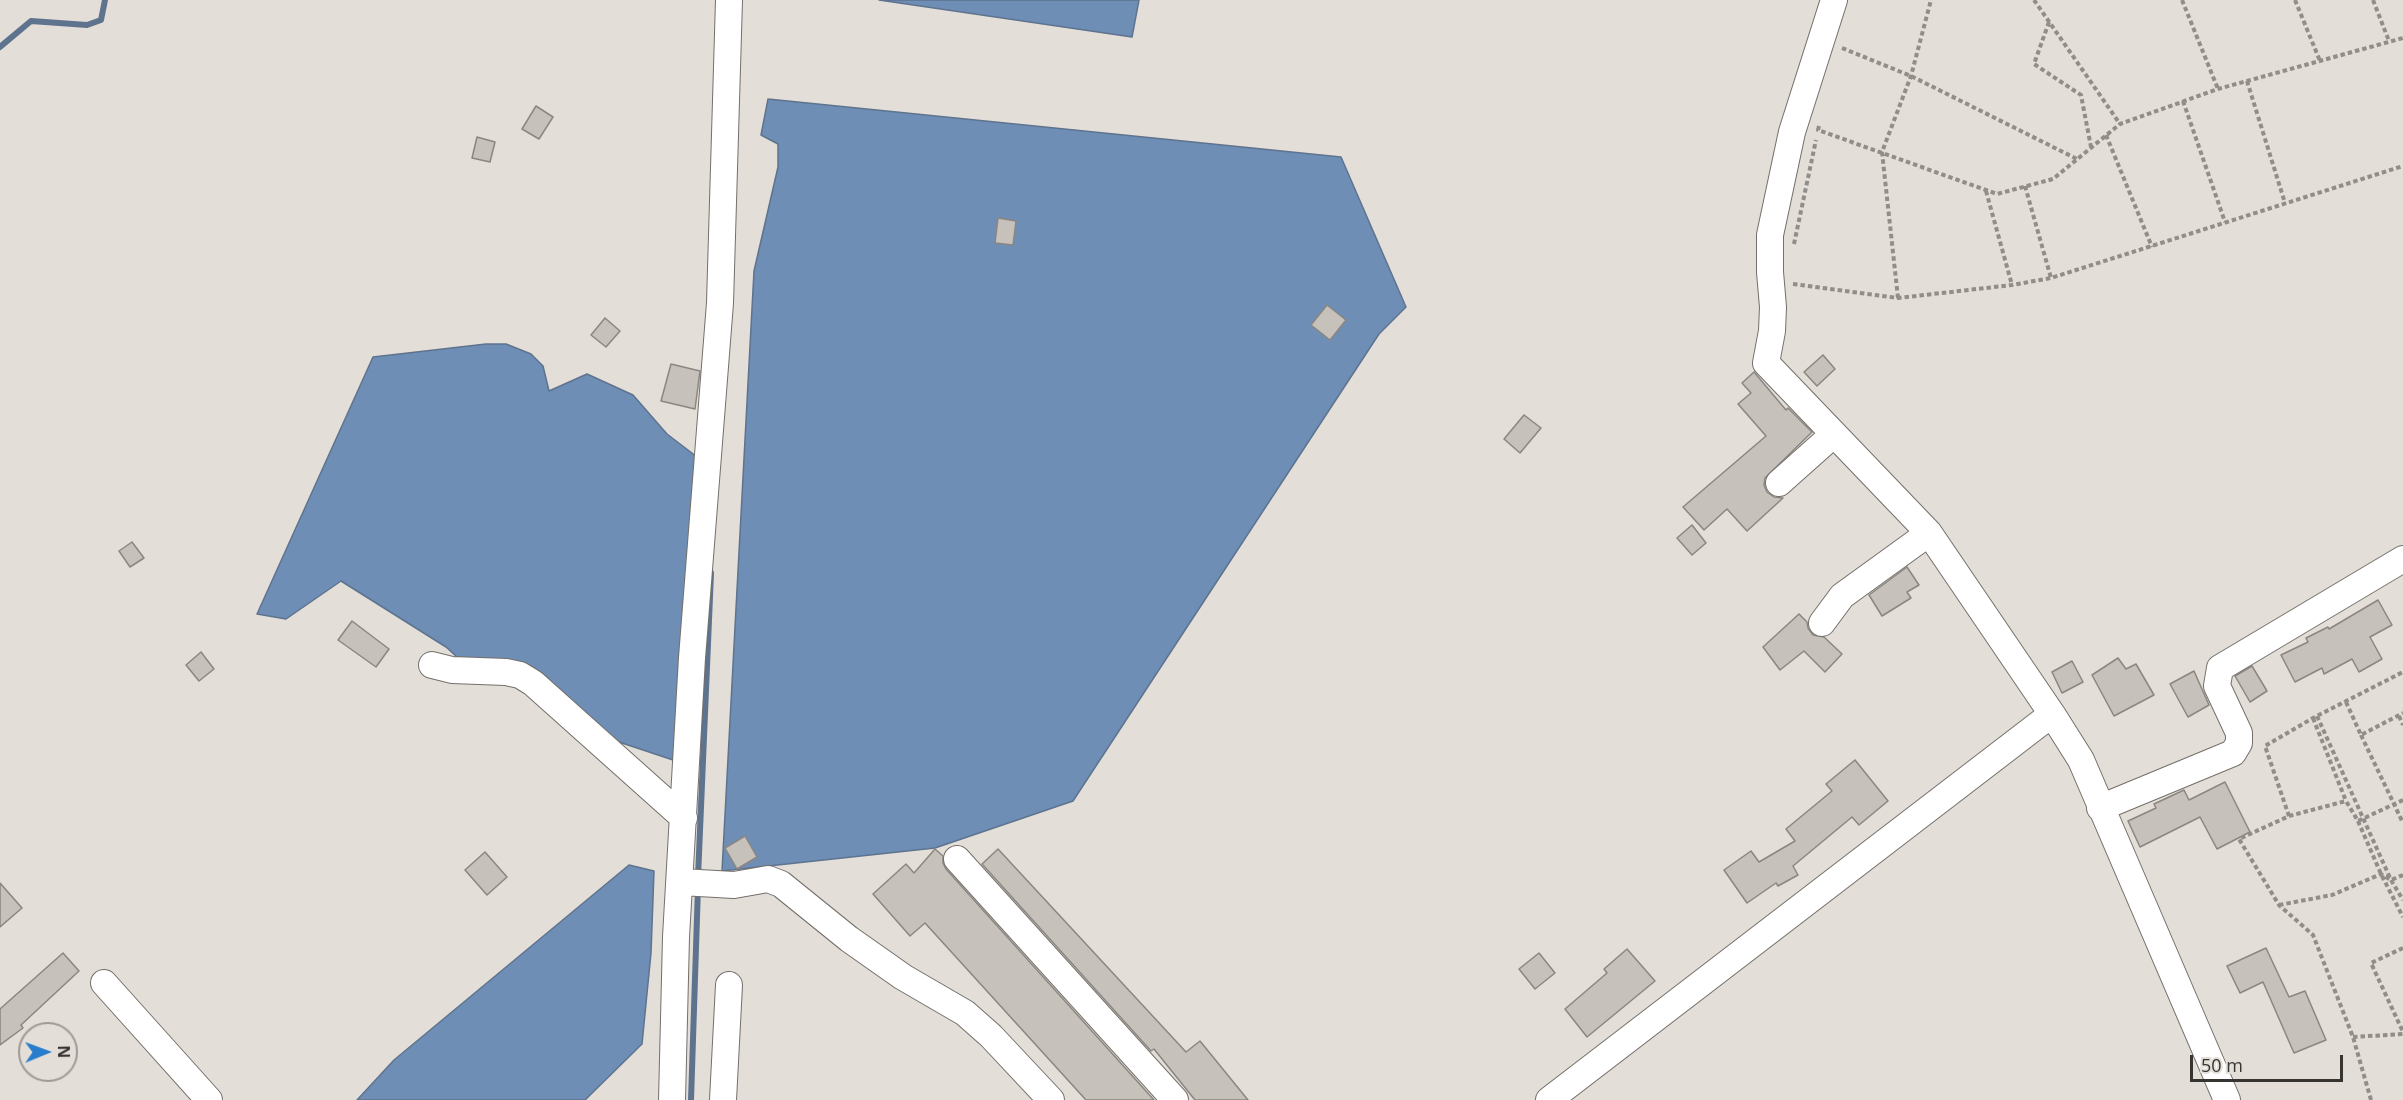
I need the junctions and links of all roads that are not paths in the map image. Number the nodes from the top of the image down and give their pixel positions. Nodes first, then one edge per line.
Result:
1 (729, 0) edge
2 (1834, 0) edge
3 (1834, 435) junction
4 (1779, 483) dead end
5 (1929, 533) junction
6 (2403, 559) edge
7 (1822, 623) dead end
8 (432, 665) dead end
9 (2052, 714) junction
10 (2100, 808) junction
11 (684, 818) junction
12 (957, 859) dead end
13 (692, 883) junction
14 (104, 983) dead end
15 (729, 985) dead end
16 (209, 1100) edge
17 (672, 1100) edge
18 (723, 1100) edge
19 (1051, 1100) edge
20 (1175, 1100) edge
21 (1549, 1100) edge
22 (2227, 1100) edge

1 - 11 street
2 - 3 street
3 - 4 street
3 - 5 street
5 - 7 street
5 - 9 street
6 - 10 street
8 - 11 street
9 - 10 street
9 - 21 street
10 - 22 street
11 - 13 street
12 - 20 street
13 - 17 street
13 - 19 street
14 - 16 street
15 - 18 street

